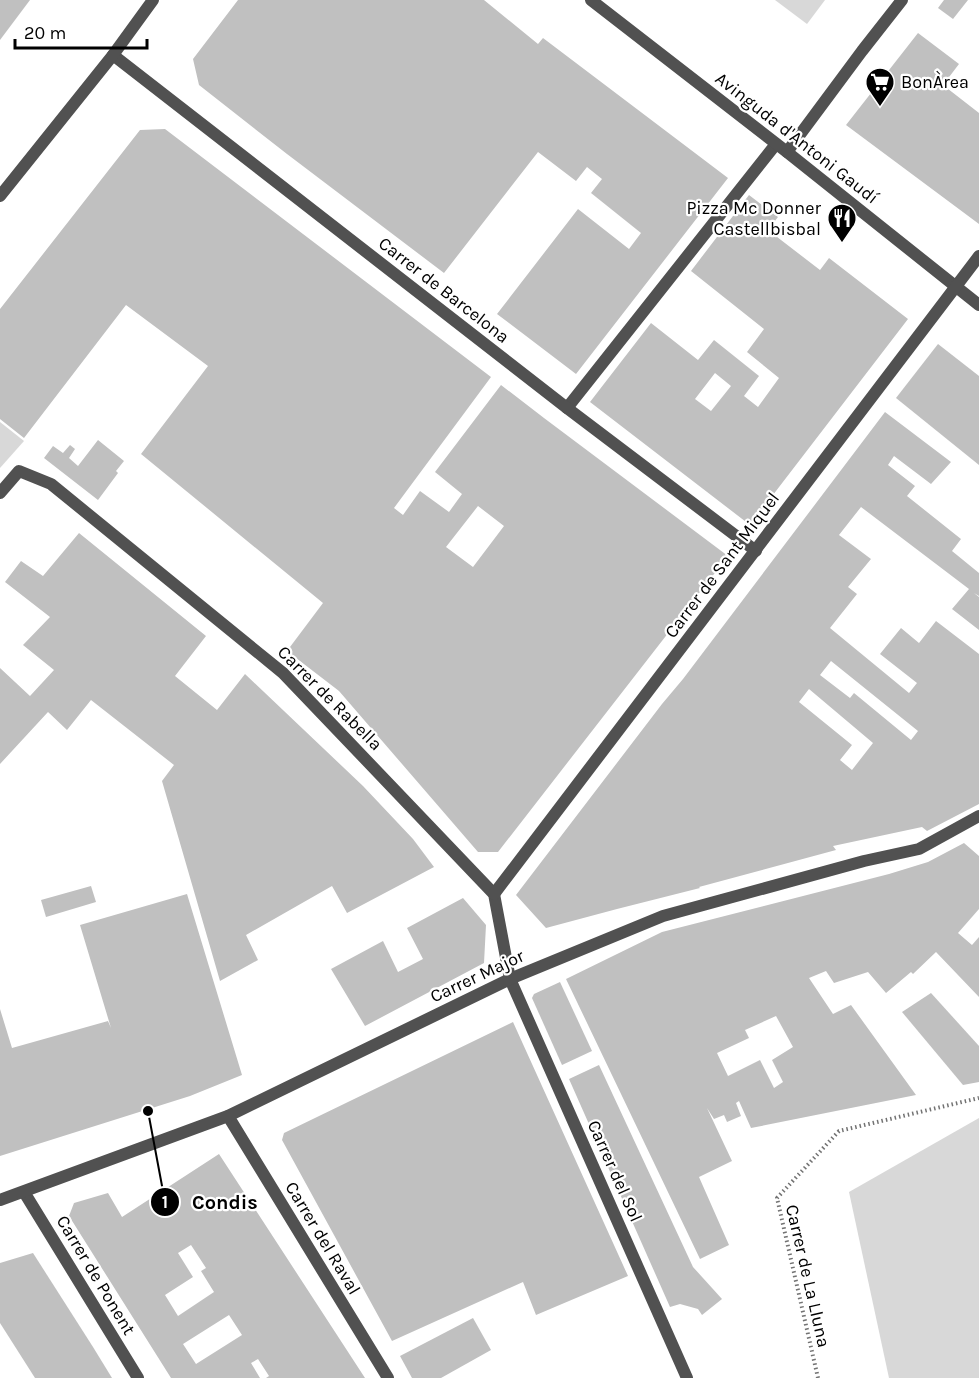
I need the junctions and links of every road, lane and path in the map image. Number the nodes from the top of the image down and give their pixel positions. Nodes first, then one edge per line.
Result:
1 (153, 0) edge
2 (591, 0) edge
3 (902, 0) edge
4 (113, 55) junction
5 (776, 144) junction
6 (787, 152) junction
7 (0, 196) edge
8 (979, 256) edge
9 (956, 287) junction
10 (979, 305) edge
11 (567, 408) junction
12 (0, 493) edge
13 (756, 551) junction
14 (979, 816) edge
15 (494, 894) junction
16 (510, 979) junction
17 (979, 1098) edge
18 (228, 1116) junction
19 (24, 1191) junction
20 (0, 1200) edge
21 (138, 1378) edge
22 (388, 1378) edge
23 (687, 1378) edge
24 (818, 1378) edge

1 - 4 street
2 - 5 street, Avinguda d'Antoni Gaudí
3 - 6 street
4 - 7 street
4 - 11 street, Carrer de Barcelona
5 - 6 street, Avinguda d'Antoni Gaudí
5 - 11 street
6 - 9 street, Avinguda d'Antoni Gaudí
8 - 9 street, Carrer de Sant Miquel
9 - 10 street, Avinguda d'Antoni Gaudí
9 - 13 street, Carrer de Sant Miquel
11 - 13 street, Carrer de Barcelona
12 - 15 street, Carrer de Rabella
13 - 15 street, Carrer de Sant Miquel
14 - 16 street, Carrer Major
15 - 16 street
16 - 18 street, Carrer Major
16 - 23 street, Carrer del Sol
17 - 24 path, Carrer de La Lluna
18 - 19 street, Carrer Major
18 - 22 street, Carrer del Raval
19 - 20 street, Carrer Major
19 - 21 street, Carrer de Ponent

